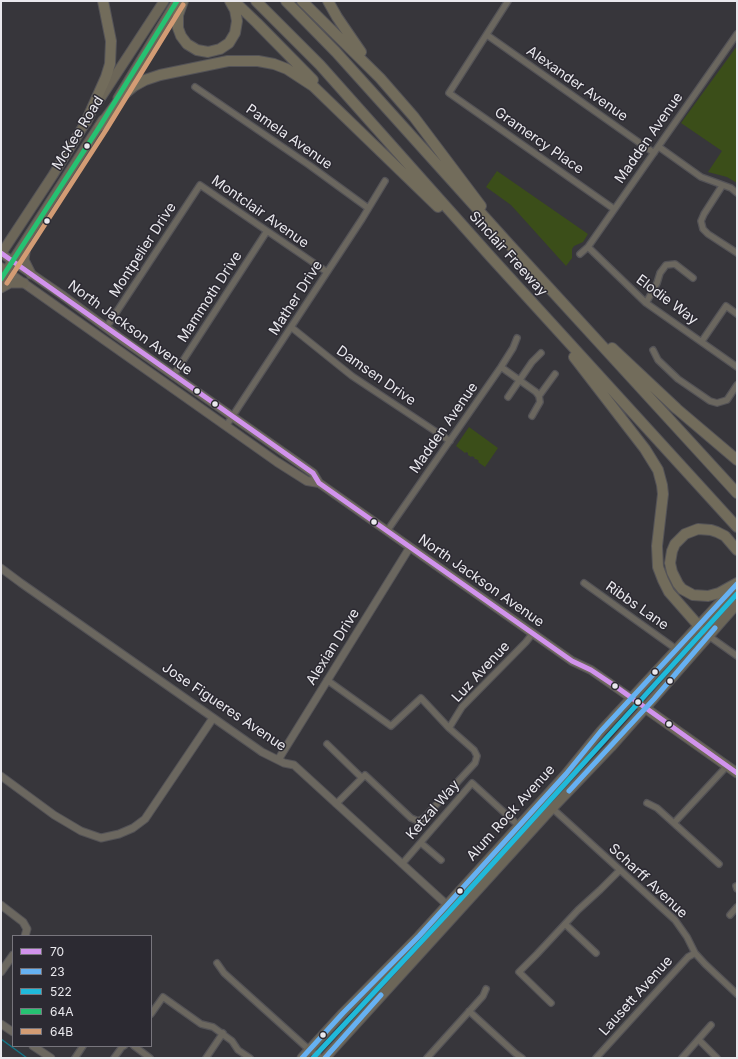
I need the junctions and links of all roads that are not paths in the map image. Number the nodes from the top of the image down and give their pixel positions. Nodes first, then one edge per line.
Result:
1 (103, 1) edge
2 (164, 1) edge
3 (177, 1) edge
4 (183, 1) edge
5 (230, 1) edge
6 (234, 1) edge
7 (256, 1) edge
8 (286, 1) edge
9 (302, 1) edge
10 (328, 1) edge
11 (508, 1) edge
12 (737, 34) edge
13 (487, 35) junction
14 (380, 78) junction
15 (196, 87) dead end
16 (330, 102) junction
17 (86, 122) junction
18 (100, 126) junction
19 (659, 147) junction
20 (654, 153) junction
21 (385, 181) dead end
22 (200, 185) joint
23 (722, 186) junction
24 (737, 193) edge
25 (368, 208) junction
26 (614, 209) junction
27 (20, 226) junction
28 (267, 231) junction
29 (30, 235) junction
30 (1, 240) edge
31 (508, 244) junction
32 (588, 247) junction
33 (1, 253) edge
34 (737, 253) edge
35 (580, 254) dead end
36 (490, 256) junction
37 (13, 261) junction
38 (4, 268) edge
39 (327, 272) junction
40 (31, 274) junction
41 (692, 278) dead end
42 (1, 279) edge
43 (24, 283) junction
44 (1, 288) edge
45 (554, 293) junction
46 (530, 300) junction
47 (646, 303) junction
48 (737, 314) edge
49 (291, 327) junction
50 (106, 328) junction
51 (97, 334) junction
52 (119, 338) junction
53 (517, 338) dead end
54 (702, 341) junction
55 (654, 350) dead end
56 (541, 353) dead end
57 (501, 367) junction
58 (737, 367) edge
59 (555, 374) dead end
60 (174, 376) junction
61 (520, 381) junction
62 (737, 385) edge
63 (539, 396) junction
64 (508, 397) dead end
65 (532, 416) dead end
66 (232, 417) junction
67 (226, 426) junction
68 (450, 441) junction
69 (737, 460) edge
70 (318, 483) junction
71 (737, 493) edge
72 (737, 527) edge
73 (387, 531) junction
74 (410, 547) junction
75 (737, 550) edge
76 (1, 568) edge
77 (584, 583) dead end
78 (737, 584) edge
79 (737, 604) edge
80 (698, 625) junction
81 (533, 633) junction
82 (709, 636) junction
83 (676, 649) junction
84 (737, 656) edge
85 (327, 680) junction
86 (631, 698) junction
87 (645, 708) junction
88 (213, 718) junction
89 (448, 728) junction
90 (326, 744) dead end
91 (278, 760) junction
92 (727, 766) junction
93 (737, 773) edge
94 (1, 776) edge
95 (362, 778) junction
96 (647, 803) dead end
97 (336, 804) junction
98 (552, 808) junction
99 (674, 823) junction
100 (519, 826) junction
101 (421, 842) junction
102 (441, 860) dead end
103 (402, 864) junction
104 (719, 864) dead end
105 (620, 870) junction
106 (1, 905) edge
107 (447, 905) junction
108 (737, 907) edge
109 (456, 913) junction
110 (730, 915) dead end
111 (565, 924) junction
112 (25, 935) edge
113 (596, 953) dead end
114 (695, 953) junction
115 (12, 956) edge
116 (217, 963) dead end
117 (1, 972) edge
118 (486, 989) dead end
119 (737, 994) edge
120 (551, 1003) dead end
121 (469, 1011) junction
122 (152, 1013) edge
123 (1, 1024) edge
124 (711, 1025) dead end
125 (12, 1031) edge
126 (223, 1034) junction
127 (698, 1040) junction
128 (34, 1047) edge
129 (82, 1047) edge
130 (122, 1047) edge
131 (135, 1047) edge
132 (310, 1050) junction
133 (515, 1053) junction
134 (51, 1058) edge
135 (75, 1058) edge
136 (114, 1058) edge
137 (150, 1058) edge
138 (206, 1058) edge
139 (250, 1058) edge
140 (302, 1058) edge
141 (321, 1058) edge
142 (325, 1058) edge
143 (427, 1058) edge
144 (510, 1058) edge
145 (522, 1058) edge
146 (596, 1058) edge
147 (682, 1058) edge
148 (717, 1058) edge

1 - 17 highway
2 - 17 main road, McKee Road
3 - 18 main road, McKee Road
4 - 5 highway
6 - 16 highway
7 - 36 highway, Sinclair Freeway
8 - 31 highway, Sinclair Freeway
9 - 14 highway
10 - 14 highway
11 - 13 street
12 - 19 street, Madden Avenue
13 - 20 street, Alexander Avenue
13 - 26 street, Gramercy Place
14 - 31 highway
15 - 25 street, Pamela Avenue
16 - 18 highway
16 - 36 highway
17 - 27 main road, McKee Road
18 - 29 main road, McKee Road
19 - 20 street, Madden Avenue
19 - 23 street
20 - 26 street, Madden Avenue
21 - 25 street, Mather Drive
22 - 28 street, Montclair Avenue
22 - 50 street, Montpelier Drive
23 - 24 street
23 - 34 street
25 - 39 street, Mather Drive
26 - 32 street, Madden Avenue
27 - 30 main road
27 - 33 main road, McKee Road
28 - 39 street, Montclair Avenue
28 - 60 street, Mammoth Drive
29 - 37 main road, McKee Road
29 - 40 main road
31 - 45 highway, Sinclair Freeway
32 - 35 street, Madden Avenue
32 - 47 street, Elodie Way
33 - 37 main road, North Jackson Avenue
36 - 46 highway, Sinclair Freeway
37 - 38 main road, McKee Road
37 - 40 main road, North Jackson Avenue
38 - 42 main road, McKee Road
38 - 43 main road, North Jackson Avenue
39 - 49 street, Mather Drive
40 - 50 main road, North Jackson Avenue
41 - 47 street
43 - 44 main road
43 - 51 main road, North Jackson Avenue
45 - 69 highway
45 - 71 highway, Sinclair Freeway
46 - 72 highway, Sinclair Freeway
46 - 80 highway
47 - 54 street, Elodie Way
48 - 54 street
49 - 66 street, Mather Drive
49 - 68 street, Damsen Drive
50 - 52 main road, North Jackson Avenue
51 - 52 main road
51 - 67 main road, North Jackson Avenue
52 - 60 main road, North Jackson Avenue
53 - 57 street, Madden Avenue
54 - 58 street, Elodie Way
55 - 62 street
56 - 61 street
57 - 61 street
57 - 68 street, Madden Avenue
59 - 63 street
60 - 66 main road, North Jackson Avenue
61 - 63 street
61 - 64 street
63 - 65 street
66 - 67 street, Mather Drive
66 - 70 main road, North Jackson Avenue
67 - 70 main road, North Jackson Avenue
68 - 73 street, Madden Avenue
70 - 73 main road, North Jackson Avenue
73 - 74 main road, North Jackson Avenue
74 - 81 main road, North Jackson Avenue
74 - 85 street, Alexian Drive
75 - 78 highway
76 - 88 street, Jose Figueres Avenue
77 - 83 street, Ribbs Lane
78 - 80 main road, Alum Rock Avenue
79 - 82 main road, Alum Rock Avenue
80 - 82 street
80 - 83 main road, Alum Rock Avenue
81 - 86 main road, North Jackson Avenue
81 - 89 street, Luz Avenue
82 - 84 street
82 - 87 main road, Alum Rock Avenue
83 - 86 main road, Alum Rock Avenue
85 - 89 street
85 - 91 street, Alexian Drive
86 - 87 main road
86 - 100 main road, Alum Rock Avenue
87 - 92 main road
87 - 98 main road, Alum Rock Avenue
88 - 91 street, Jose Figueres Avenue
88 - 94 street
89 - 95 street
90 - 95 street
91 - 97 street, Jose Figueres Avenue
92 - 93 main road
92 - 99 street
95 - 97 street
96 - 99 street
97 - 103 street, Jose Figueres Avenue
98 - 105 street, Scharff Avenue
98 - 109 main road, Alum Rock Avenue
99 - 104 street
100 - 101 street, Ketzal Way
100 - 107 main road, Alum Rock Avenue
101 - 102 street
101 - 103 street, Ketzal Way
103 - 107 street, Jose Figueres Avenue
105 - 111 street
105 - 114 street, Scharff Avenue
106 - 112 street
107 - 109 street, Jose Figueres Avenue
107 - 132 main road, Alum Rock Avenue
108 - 110 street
109 - 142 main road, Alum Rock Avenue
111 - 113 street
111 - 120 street
114 - 119 street, Scharff Avenue
114 - 146 street, Lausett Avenue
115 - 117 street
116 - 132 street
118 - 121 street
121 - 133 street
121 - 143 street
122 - 126 street
123 - 125 street
124 - 127 street
126 - 138 street
126 - 139 street
127 - 147 street
127 - 148 street
128 - 134 street
129 - 135 street
130 - 136 street
131 - 137 street
132 - 140 main road, Alum Rock Avenue
132 - 141 street
133 - 144 street
133 - 145 street

